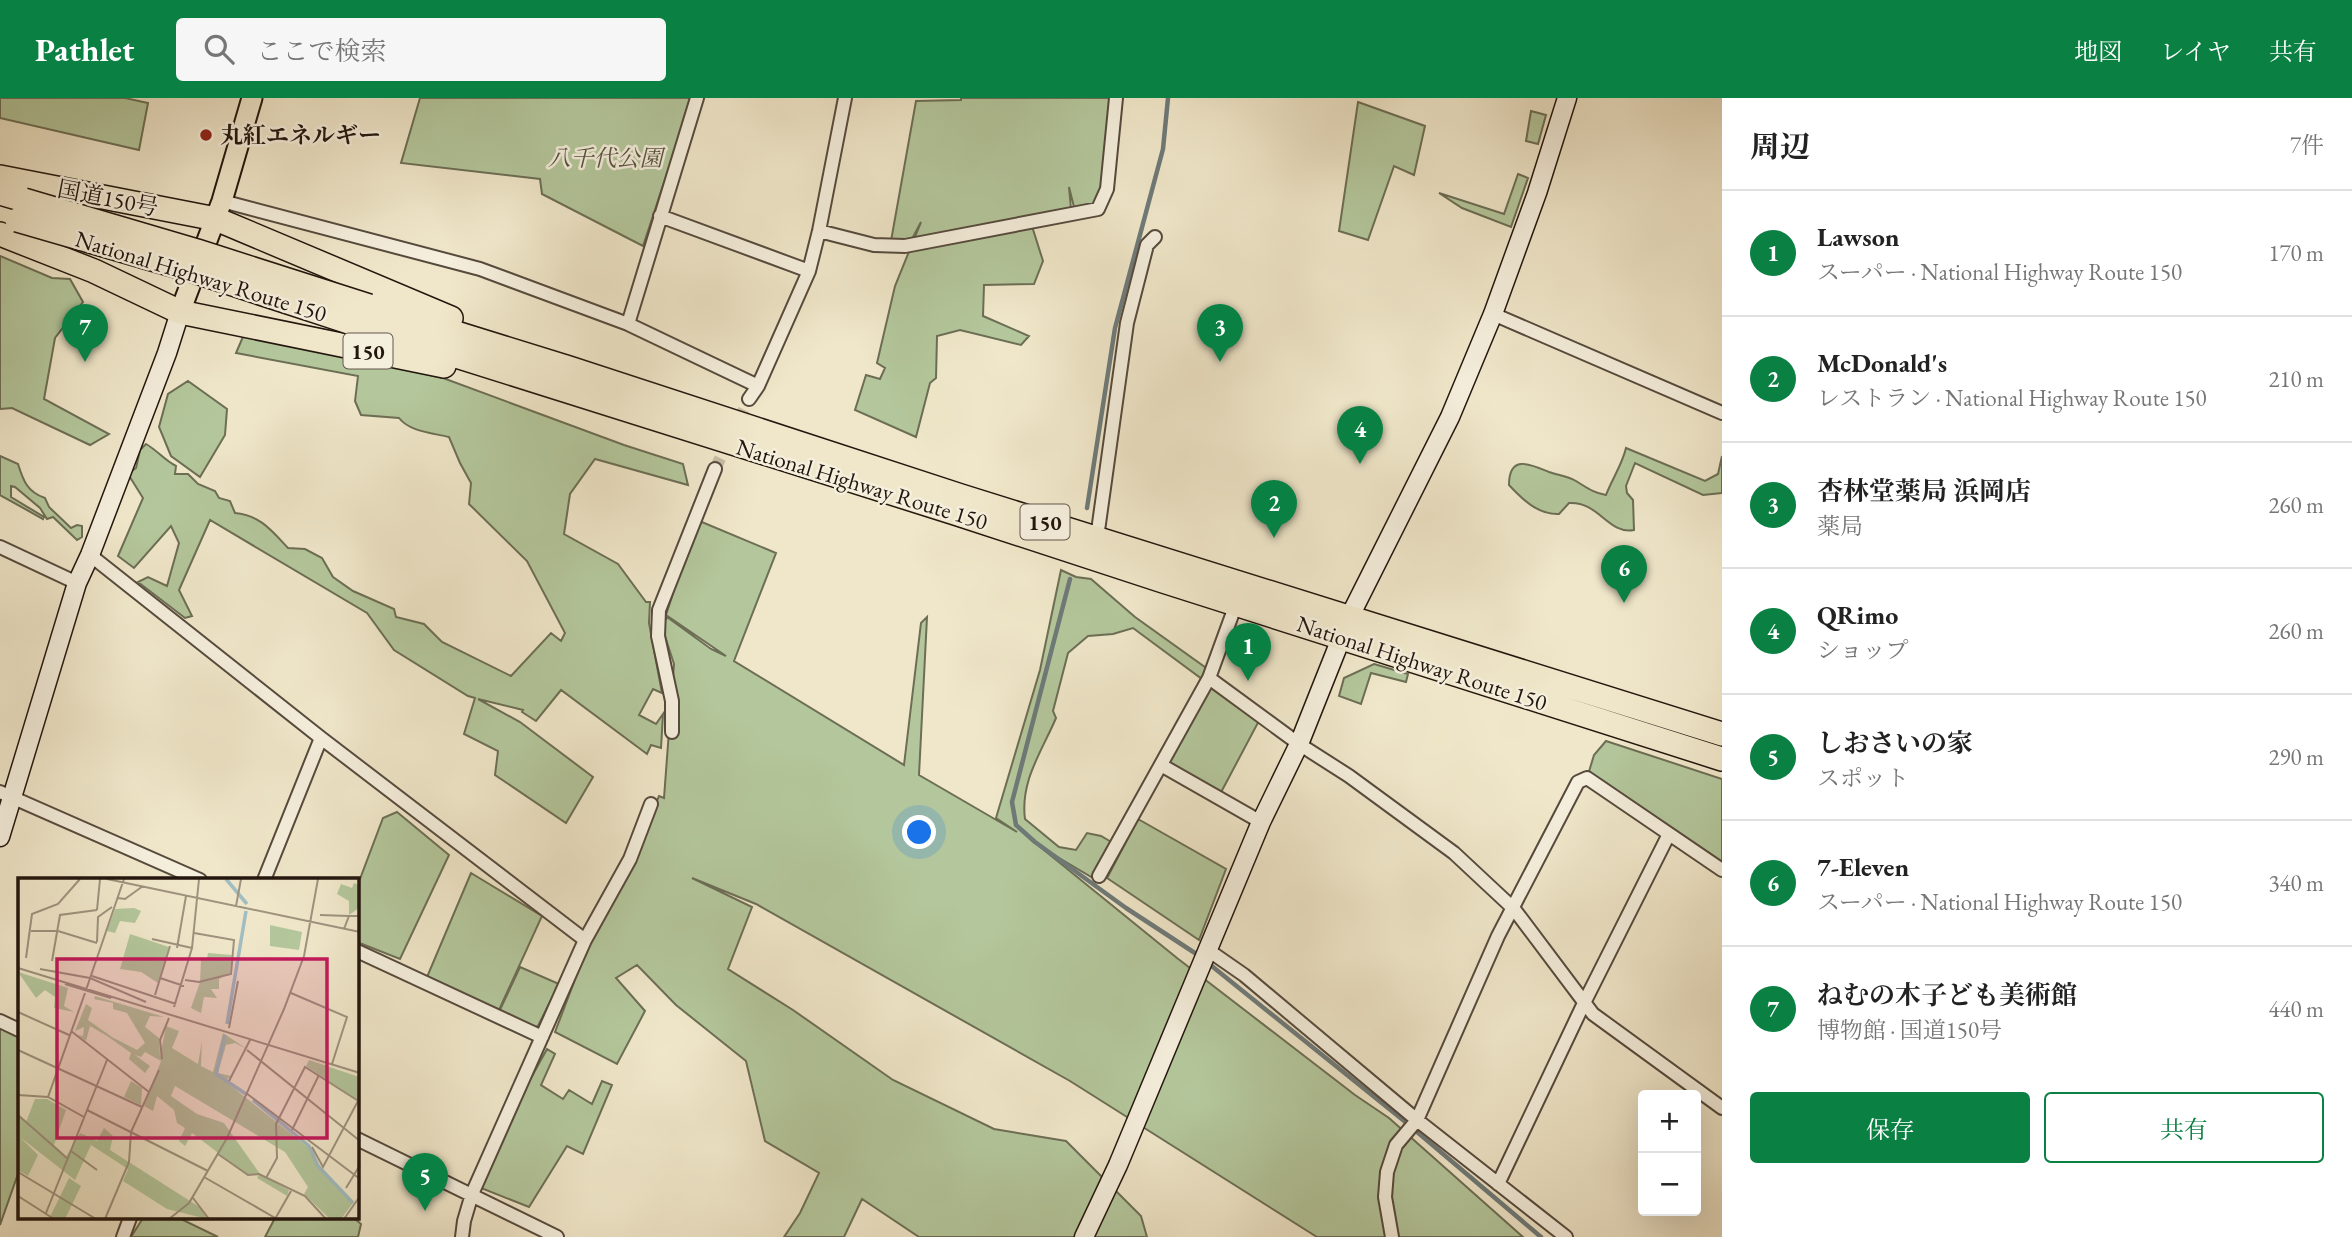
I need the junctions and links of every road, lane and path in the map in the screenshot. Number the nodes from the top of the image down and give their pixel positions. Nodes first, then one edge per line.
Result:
1 (252, 98) edge
2 (698, 98) edge
3 (845, 98) edge
4 (1116, 98) edge
5 (1567, 98) edge
6 (0, 177) edge
7 (0, 193) edge
8 (219, 210) junction
9 (660, 216) junction
10 (10, 217) edge
11 (819, 231) junction
12 (1155, 237) dead end
13 (809, 271) junction
14 (180, 312) junction
15 (1493, 314) junction
16 (365, 316) junction
17 (628, 324) junction
18 (569, 368) junction
19 (758, 386) junction
20 (556, 390) junction
21 (749, 399) tunnel mouth
22 (1722, 413) edge
23 (715, 469) tunnel mouth
24 (1097, 538) junction
25 (0, 547) edge
26 (90, 555) junction
27 (77, 583) junction
28 (1236, 604) junction
29 (1346, 626) junction
30 (1209, 678) junction
31 (672, 732) dead end
32 (1722, 734) edge
33 (321, 738) junction
34 (1299, 744) junction
35 (1722, 759) edge
36 (1161, 765) junction
37 (6, 795) edge
38 (651, 804) dead end
39 (1261, 822) junction
40 (1669, 834) junction
41 (0, 837) edge
42 (1722, 870) edge
43 (1100, 876) dead end
44 (195, 878) edge
45 (265, 878) edge
46 (1514, 909) junction
47 (585, 940) junction
48 (1207, 951) junction
49 (359, 952) edge
50 (1584, 1003) junction
51 (0, 1021) edge
52 (18, 1030) edge
53 (542, 1038) junction
54 (1722, 1108) edge
55 (1417, 1120) junction
56 (359, 1140) edge
57 (1498, 1184) junction
58 (472, 1194) junction
59 (129, 1220) edge
60 (123, 1237) edge
61 (463, 1237) edge
62 (557, 1237) edge
63 (1084, 1237) edge
64 (1392, 1237) edge
65 (1566, 1237) edge

1 - 8 main road
2 - 9 street
3 - 11 street
4 - 11 street
5 - 15 street
6 - 8 highway, 国道150号 / 150
7 - 10 highway, National Highway Route 150 / 150
8 - 14 main road
8 - 17 street
8 - 18 highway, 150
9 - 13 street
9 - 17 street
10 - 14 highway, 150
10 - 16 highway, National Highway Route 150 / 150, bridge
11 - 13 street
12 - 24 street
13 - 19 street
14 - 20 highway, 150
14 - 26 street
15 - 22 street
15 - 29 street
16 - 18 highway, National Highway Route 150 / 150
16 - 20 highway, National Highway Route 150 / 150
17 - 19 street
18 - 24 highway, National Highway Route 150 / 150
19 - 21 street
20 - 28 highway, National Highway Route 150 / 150
23 - 31 street
24 - 29 highway, National Highway Route 150 / 150
25 - 27 street
26 - 27 street
26 - 33 street
27 - 37 street
28 - 29 highway, National Highway Route 150 / 150
28 - 30 street
29 - 32 highway, National Highway Route 150 / 150
29 - 34 street
29 - 35 highway, National Highway Route 150 / 150
30 - 34 street
30 - 36 street
33 - 45 street
33 - 47 street
34 - 39 street
34 - 46 street
36 - 39 street
36 - 43 street
37 - 41 street
37 - 44 street
38 - 47 street
39 - 48 street
40 - 42 street
40 - 46 street
40 - 50 street
46 - 50 street
46 - 55 street
47 - 53 street
48 - 55 street
48 - 63 street
49 - 53 street
50 - 54 street
50 - 57 street
51 - 52 street
53 - 58 street
55 - 57 street
55 - 64 street
56 - 58 street
57 - 65 street
58 - 61 street
58 - 62 street
59 - 60 street

